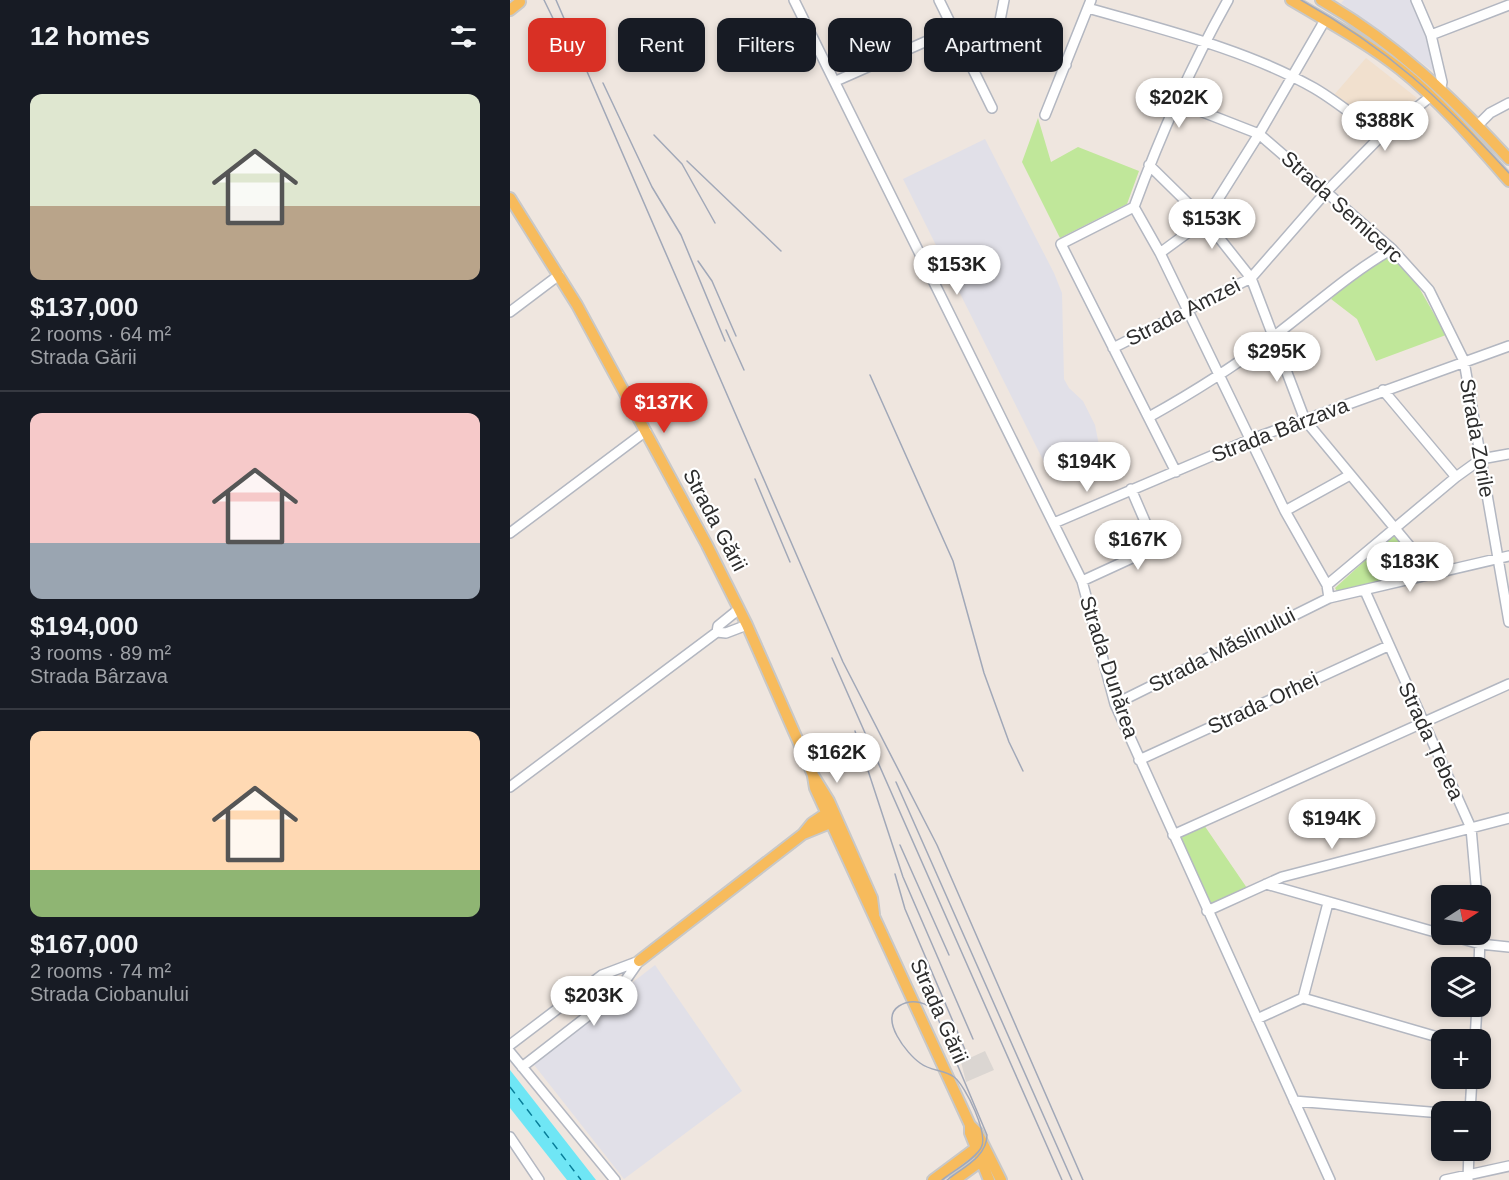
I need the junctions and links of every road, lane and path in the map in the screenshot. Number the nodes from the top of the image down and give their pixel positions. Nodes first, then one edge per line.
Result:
1 (794, 0) edge
2 (939, 0) edge
3 (1004, 0) edge
4 (1228, 0) edge
5 (1291, 0) edge
6 (1321, 0) edge
7 (1416, 0) edge
8 (520, 2) dead end
9 (1090, 4) edge
10 (1509, 5) edge
11 (510, 10) edge
12 (948, 18) edge
13 (1000, 18) edge
14 (1325, 20) junction
15 (1431, 35) junction
16 (924, 40) edge
17 (1204, 42) junction
18 (1063, 64) edge
19 (1066, 65) junction
20 (974, 72) edge
21 (1292, 77) junction
22 (836, 81) junction
23 (1441, 87) junction
24 (1430, 97) junction
25 (1177, 102) junction
26 (1509, 103) edge
27 (992, 108) dead end
28 (1045, 115) dead end
29 (1478, 125) junction
30 (1259, 135) junction
31 (1382, 136) junction
32 (1509, 159) edge
33 (1149, 165) junction
34 (1509, 181) edge
35 (1327, 191) junction
36 (510, 198) edge
37 (1134, 207) junction
38 (1205, 220) junction
39 (1392, 249) junction
40 (1160, 253) junction
41 (559, 275) junction
42 (1251, 278) junction
43 (1186, 311) junction
44 (510, 312) edge
45 (1274, 336) junction
46 (1509, 346) edge
47 (1113, 348) junction
48 (1464, 361) junction
49 (1219, 375) junction
50 (1383, 390) junction
51 (1149, 417) junction
52 (1305, 420) junction
53 (646, 431) junction
54 (1250, 440) junction
55 (1509, 454) edge
56 (1481, 459) junction
57 (1176, 472) junction
58 (1350, 476) junction
59 (1456, 477) junction
60 (1131, 489) junction
61 (1285, 511) junction
62 (1054, 523) junction
63 (1395, 528) junction
64 (510, 533) edge
65 (1509, 556) edge
66 (1498, 559) junction
67 (1432, 573) junction
68 (1082, 581) junction
69 (1326, 585) junction
70 (1365, 591) junction
71 (1329, 598) junction
72 (739, 609) junction
73 (1509, 622) edge
74 (747, 625) junction
75 (717, 632) junction
76 (1388, 646) junction
77 (1509, 684) edge
78 (1115, 704) junction
79 (1423, 722) junction
80 (1139, 760) junction
81 (510, 787) edge
82 (832, 817) junction
83 (1509, 818) edge
84 (1471, 828) junction
85 (1173, 835) junction
86 (1266, 884) junction
87 (1476, 885) edge
88 (1329, 903) junction
89 (1207, 911) junction
90 (1431, 931) edge
91 (1491, 942) edge
92 (1509, 947) edge
93 (639, 962) junction
94 (1303, 998) junction
95 (1257, 1019) junction
96 (1431, 1035) edge
97 (510, 1045) edge
98 (510, 1052) edge
99 (522, 1067) junction
100 (1294, 1101) junction
101 (1431, 1112) edge
102 (510, 1137) edge
103 (979, 1146) junction
104 (985, 1159) junction
105 (1469, 1161) edge
106 (1509, 1166) edge
107 (1468, 1178) edge
108 (539, 1180) edge
109 (615, 1180) edge
110 (933, 1180) edge
111 (956, 1180) edge
112 (989, 1180) edge
113 (1001, 1180) edge
114 (1330, 1180) edge
115 (1445, 1180) edge

1 - 22 street, Strada Dunărea
2 - 12 street
3 - 13 street
4 - 17 street
5 - 14 main road
6 - 23 main road
7 - 15 street
8 - 11 main road
9 - 17 street
9 - 19 street
10 - 15 street
14 - 21 street
14 - 24 main road
15 - 23 street
16 - 22 street
17 - 21 street
17 - 25 street
18 - 19 street
19 - 28 street
20 - 27 street
21 - 30 street
21 - 31 street
22 - 62 street, Strada Dunărea
23 - 29 main road
24 - 31 street, Strada Amzei
24 - 34 main road
25 - 30 street, Strada Semicerc
25 - 33 street
26 - 29 street
29 - 32 main road
30 - 35 street, Strada Semicerc
30 - 38 street
31 - 35 street, Strada Amzei
33 - 37 street
33 - 38 street
35 - 39 street, Strada Semicerc
35 - 42 street, Strada Amzei
36 - 41 main road, Strada Gării
37 - 40 street
37 - 47 street
38 - 40 street
38 - 42 street
39 - 45 street
39 - 48 street, Strada Semicerc
40 - 43 street
41 - 44 street
41 - 53 main road, Strada Gării
42 - 43 street, Strada Amzei
42 - 45 street
43 - 47 street, Strada Amzei
43 - 49 street
45 - 49 street
45 - 52 street
46 - 48 street, Strada Bârzava
47 - 51 street
48 - 50 street, Strada Bârzava
48 - 56 street, Strada Zorile
49 - 51 street
49 - 54 street
50 - 52 street, Strada Bârzava
50 - 59 street
51 - 57 street
52 - 54 street, Strada Bârzava
52 - 58 street
53 - 64 street
53 - 72 main road, Strada Gării
54 - 57 street, Strada Bârzava
54 - 61 street
55 - 56 street
56 - 59 street
56 - 66 street, Strada Zorile
57 - 60 street, Strada Bârzava
58 - 61 street
58 - 63 street
59 - 63 street
60 - 62 street, Strada Bârzava
60 - 68 street
61 - 69 street
62 - 68 street, Strada Dunărea
63 - 67 street
63 - 69 street
65 - 66 street, Strada Măslinului
66 - 67 street, Strada Măslinului
66 - 73 street, Strada Zorile
67 - 70 street, Strada Măslinului
68 - 78 street, Strada Dunărea
69 - 71 street
70 - 71 street, Strada Măslinului
70 - 76 street, Strada Țebea
71 - 78 street, Strada Măslinului
72 - 74 main road, Strada Gării
72 - 75 street
74 - 75 street
74 - 82 main road, Strada Gării
75 - 81 street
76 - 79 street, Strada Țebea
76 - 80 street, Strada Orhei
77 - 79 street
78 - 80 street, Strada Dunărea
79 - 84 street, Strada Țebea
79 - 85 street
80 - 85 street, Strada Dunărea
82 - 93 main road
82 - 103 main road, Strada Gării
83 - 84 street
84 - 86 street
84 - 87 street, Strada Țebea
85 - 89 street, Strada Dunărea
86 - 88 street
86 - 89 street
88 - 90 street
88 - 94 street
89 - 95 street, Strada Dunărea
91 - 92 street
93 - 97 street
93 - 99 street
94 - 95 street
94 - 96 street
95 - 100 street, Strada Dunărea
98 - 99 street
99 - 109 street
100 - 101 street
100 - 114 street, Strada Dunărea
102 - 108 street
103 - 104 main road, Strada Gării
103 - 110 main road
104 - 111 main road
104 - 112 main road
104 - 113 main road
105 - 107 street
106 - 107 street
107 - 115 street

